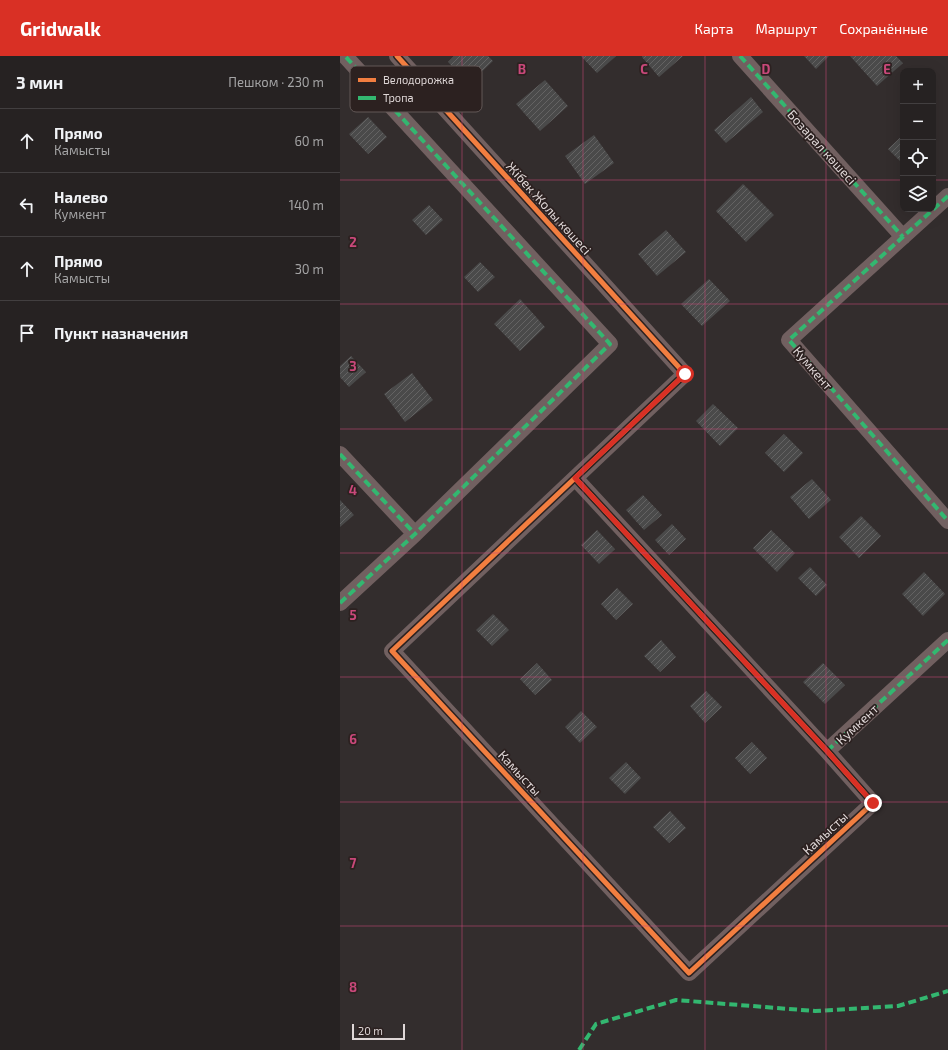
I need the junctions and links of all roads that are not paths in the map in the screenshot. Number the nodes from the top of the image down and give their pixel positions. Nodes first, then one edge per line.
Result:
1 (345, 56) edge
2 (397, 56) edge
3 (740, 56) edge
4 (354, 66) edge
5 (406, 66) edge
6 (397, 112) edge
7 (448, 112) edge
8 (948, 196) edge
9 (903, 237) junction
10 (685, 374) joint
11 (340, 454) edge
12 (575, 478) junction
13 (948, 521) edge
14 (415, 534) junction
15 (340, 603) edge
16 (948, 640) edge
17 (827, 751) junction

1 - 4 street
2 - 5 street, Жібек Жолы көшесі
3 - 9 street, Бозарал көшесі
6 - 14 street
7 - 10 street, Жібек Жолы көшесі
8 - 9 street, Кумкент
9 - 13 street, Кумкент
10 - 12 street, Камысты
11 - 14 street
12 - 17 street, Кумкент
12 - 17 street, Камысты
14 - 15 street
16 - 17 street, Кумкент

